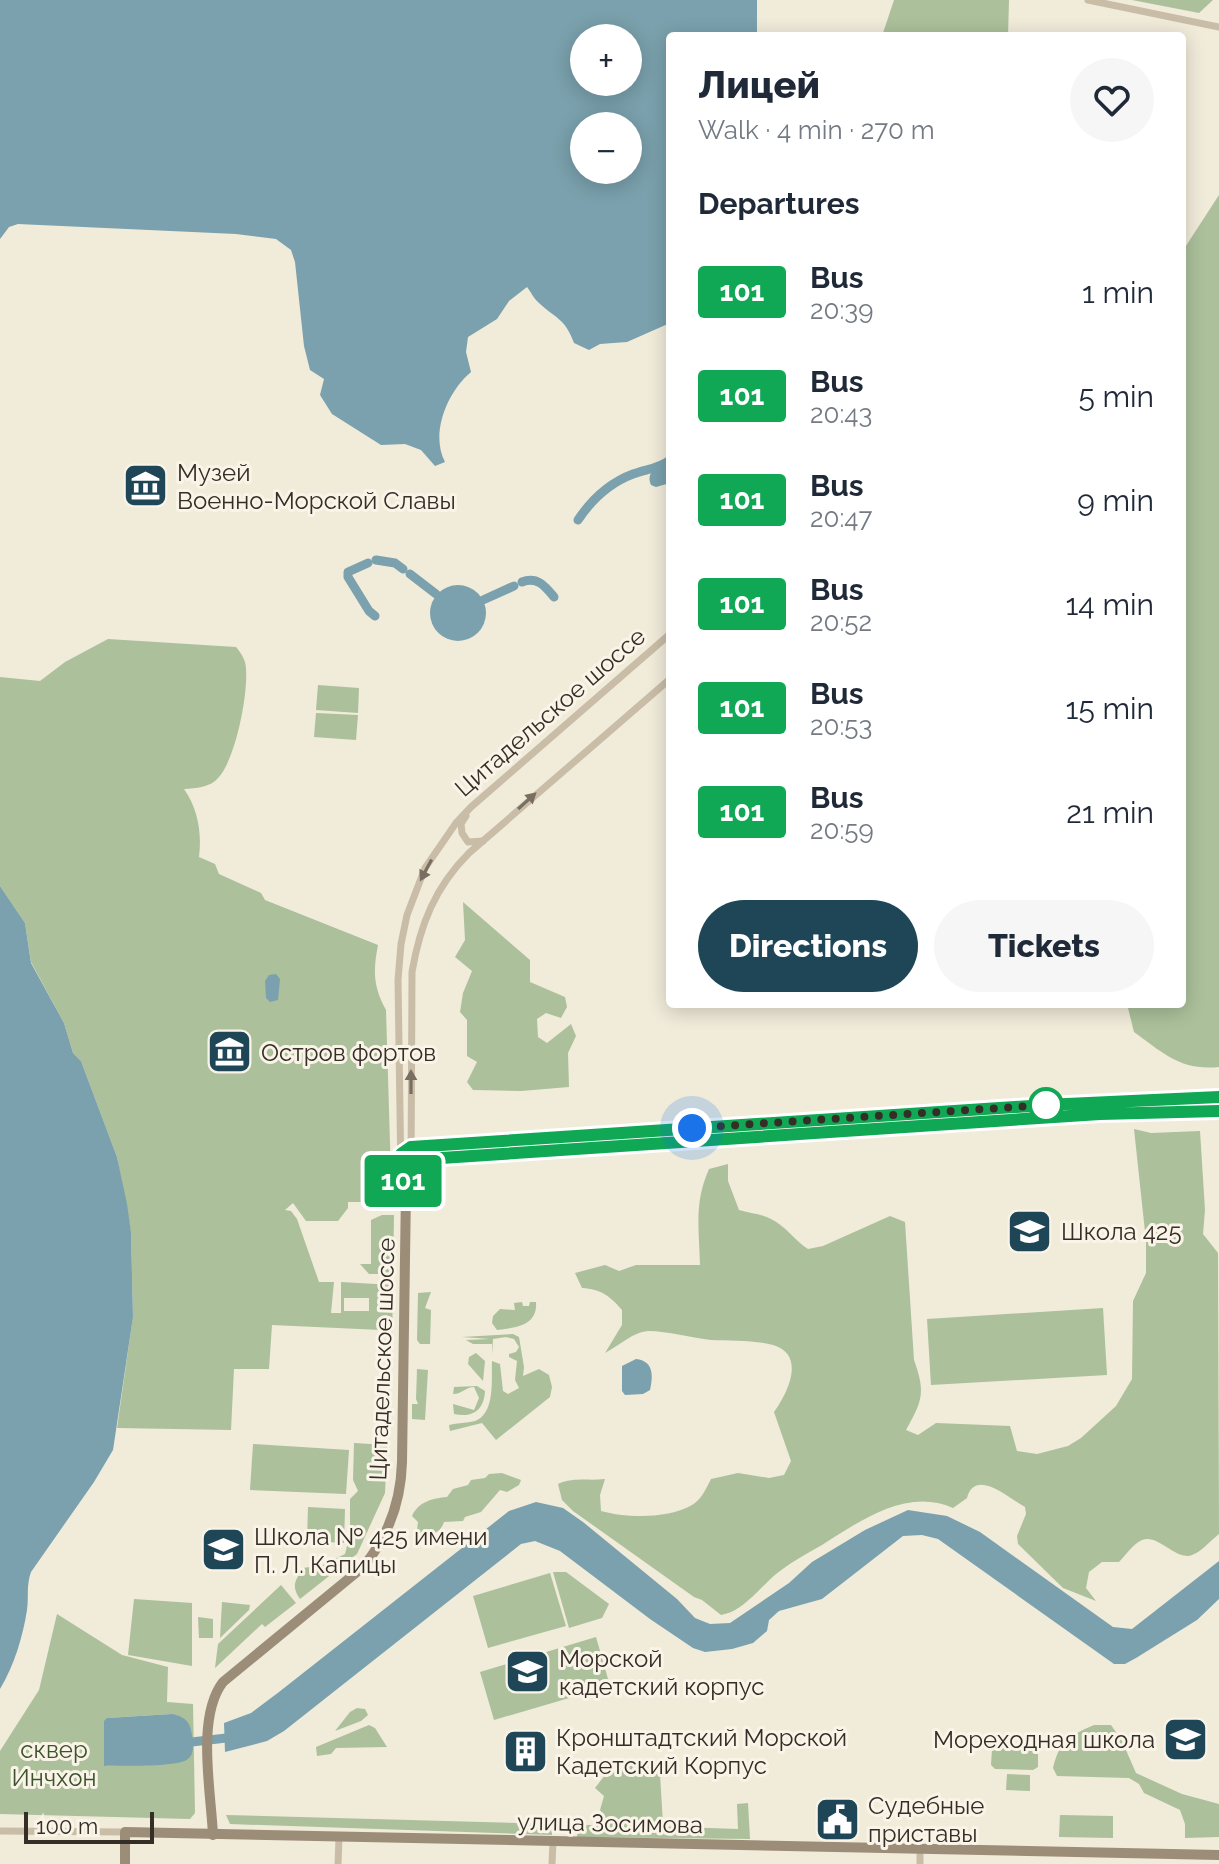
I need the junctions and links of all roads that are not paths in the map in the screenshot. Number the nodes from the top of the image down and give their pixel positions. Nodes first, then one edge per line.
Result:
1 (1088, 0) edge
2 (1219, 27) edge
3 (666, 637) edge
4 (666, 682) edge
5 (471, 807) junction
6 (483, 840) junction
7 (1219, 1097) edge
8 (1219, 1111) edge
9 (407, 1154) junction
10 (406, 1190) joint
11 (0, 1831) edge
12 (125, 1832) junction
13 (213, 1835) junction
14 (339, 1838) junction
15 (553, 1842) junction
16 (920, 1849) junction
17 (1219, 1855) edge
18 (1094, 1858) edge
19 (125, 1864) edge
20 (338, 1864) edge
21 (552, 1864) edge
22 (920, 1864) edge

1 - 2 street
3 - 5 street, Цитадельское шоссе
6 -> 4 street, Цитадельское шоссе
5 - 6 street
5 -> 9 street, Цитадельское шоссе
9 -> 6 street, Цитадельское шоссе
7 - 9 street
8 - 9 street
9 - 10 street, Цитадельское шоссе
10 - 13 street, Цитадельское шоссе
11 - 12 street, улица Зосимова
12 - 13 street, улица Зосимова
12 - 19 street
13 - 14 street, улица Зосимова
14 - 15 street, улица Зосимова
14 - 20 street
15 - 16 street, улица Зосимова
15 - 21 street
16 - 18 street, улица Зосимова
16 - 22 street
17 - 18 street, улица Зосимова

